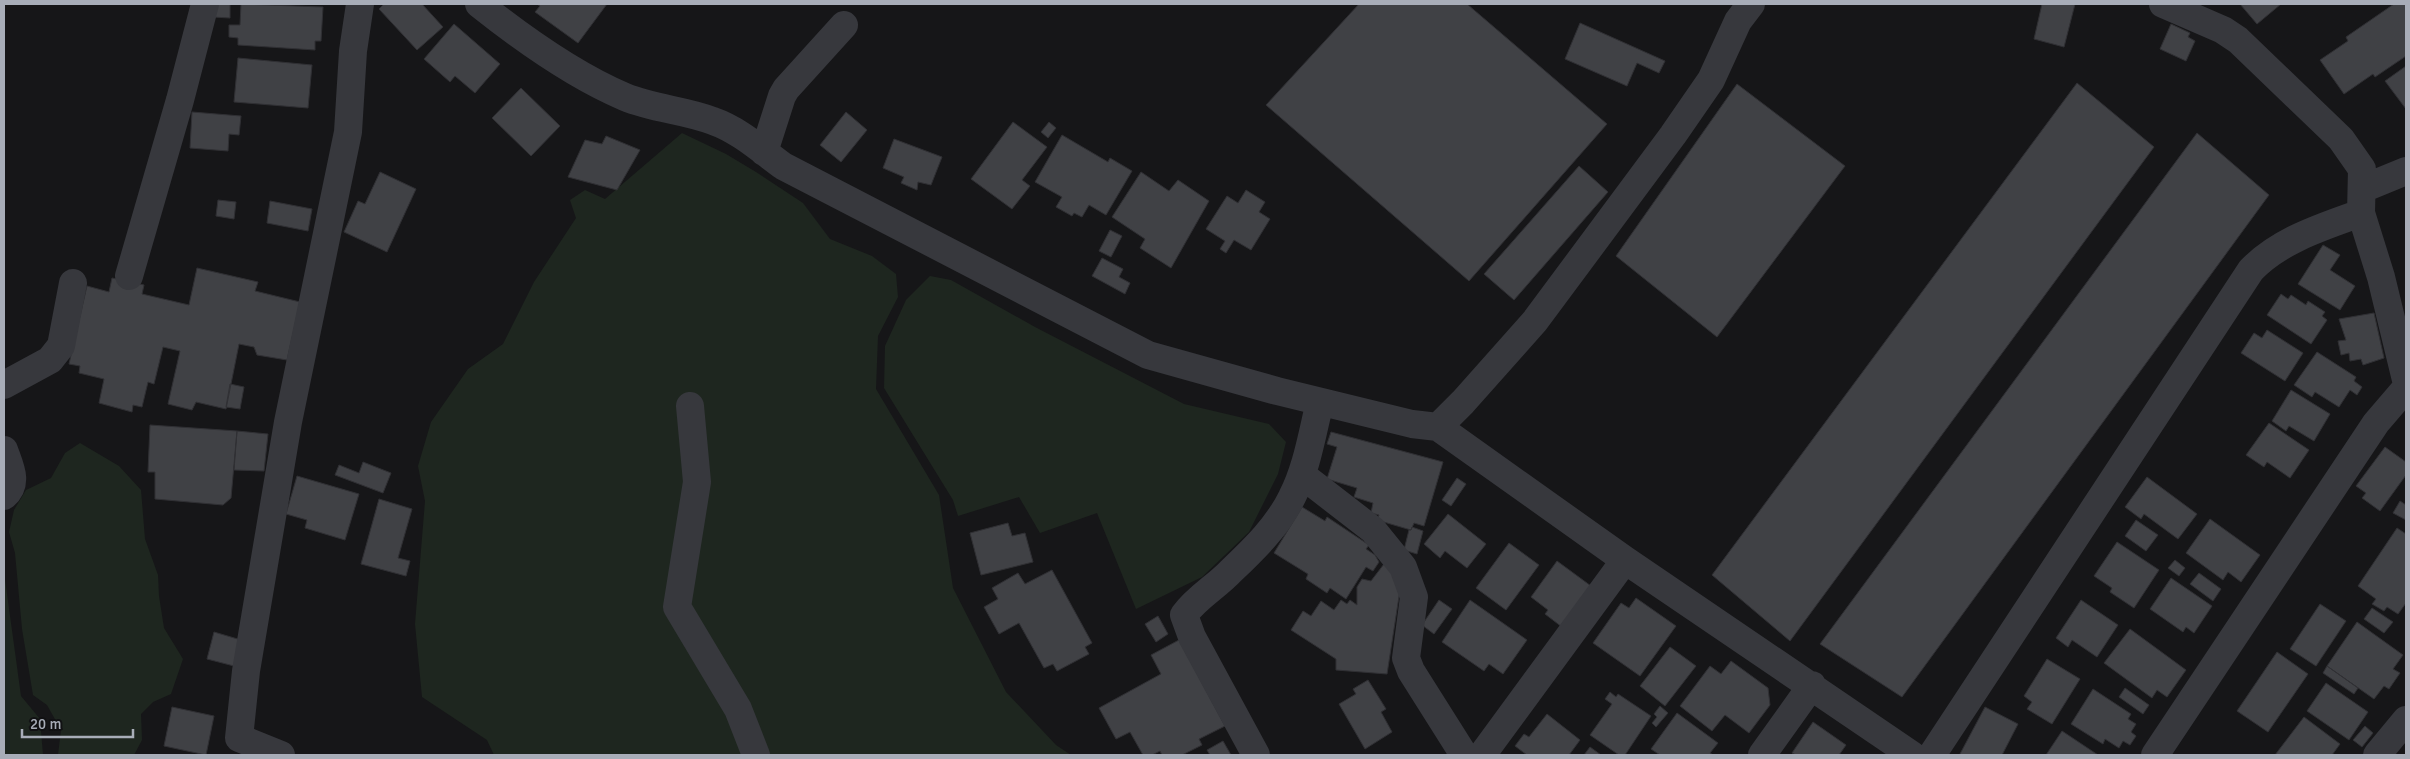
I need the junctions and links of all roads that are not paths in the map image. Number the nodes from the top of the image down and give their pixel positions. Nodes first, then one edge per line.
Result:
1 (205, 4) edge
2 (360, 4) edge
3 (478, 4) edge
4 (2163, 4) edge
5 (1740, 9) edge
6 (844, 25) dead end
7 (764, 152) junction
8 (2406, 171) edge
9 (2361, 201) junction
10 (129, 276) dead end
11 (73, 283) dead end
12 (2406, 380) edge
13 (4, 385) edge
14 (2406, 388) edge
15 (1320, 402) junction
16 (690, 406) dead end
17 (1438, 427) junction
18 (4, 450) edge
19 (1302, 475) junction
20 (4, 496) edge
21 (1625, 560) junction
22 (1812, 685) junction
23 (2406, 720) edge
24 (235, 747) edge
25 (281, 755) edge
26 (756, 755) edge
27 (1256, 755) edge
28 (1464, 755) edge
29 (1482, 755) edge
30 (1762, 755) edge
31 (1912, 755) edge
32 (1932, 755) edge
33 (2155, 755) edge
34 (2377, 755) edge

1 - 10 street
2 - 24 street
3 - 7 street
4 - 9 street
5 - 17 street
6 - 7 street
7 - 15 street
8 - 9 street
9 - 12 street
9 - 32 street
11 - 13 street
14 - 33 street
15 - 17 street
15 - 19 street
16 - 26 street
17 - 21 street
18 - 20 street
19 - 27 street
19 - 28 street
21 - 22 street
21 - 29 street
22 - 30 street
22 - 31 street
23 - 34 street
24 - 25 street

